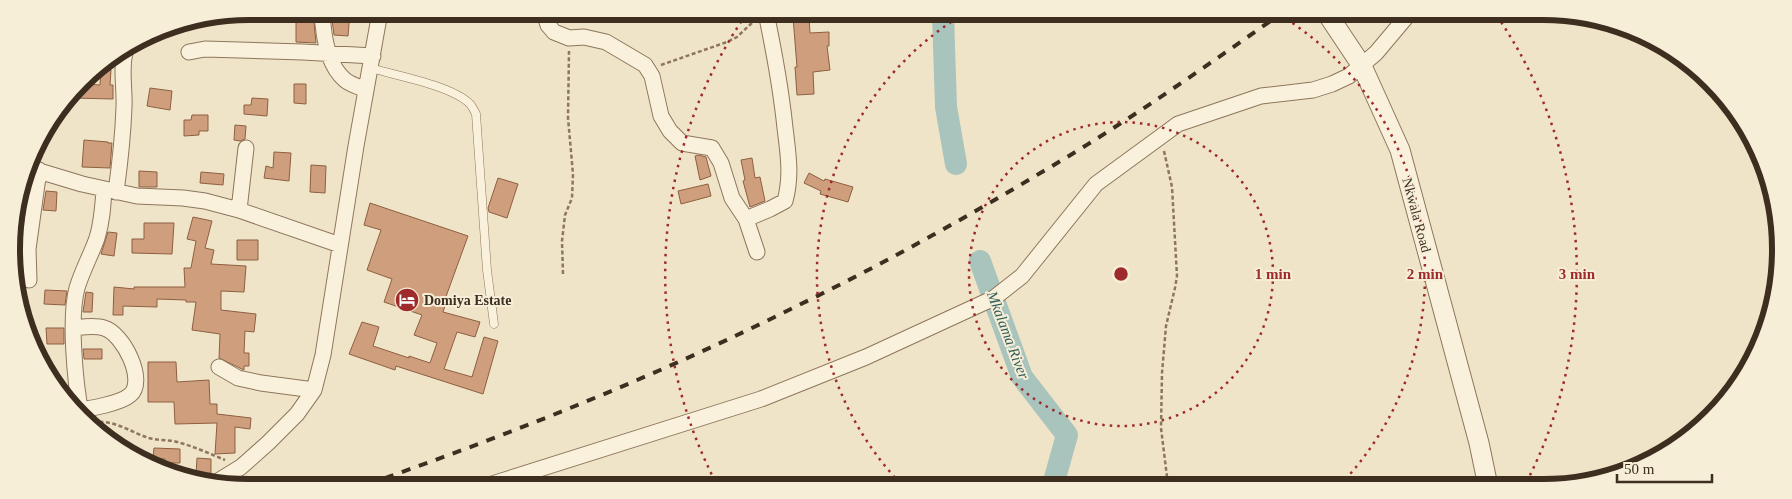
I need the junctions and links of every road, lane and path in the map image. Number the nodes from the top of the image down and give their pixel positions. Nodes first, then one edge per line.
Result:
1 (323, 20) edge
2 (379, 20) edge
3 (547, 20) edge
4 (756, 20) edge
5 (768, 20) edge
6 (1331, 20) edge
7 (1404, 20) edge
8 (569, 37) junction
9 (189, 52) dead end
10 (327, 53) junction
11 (125, 57) edge
12 (372, 62) junction
13 (1362, 66) junction
14 (648, 70) junction
15 (366, 90) junction
16 (1161, 137) junction
17 (246, 148) dead end
18 (35, 173) edge
19 (29, 185) edge
20 (110, 190) junction
21 (239, 210) junction
22 (746, 219) junction
23 (340, 244) junction
24 (757, 252) dead end
25 (563, 274) dead end
26 (29, 280) dead end
27 (494, 324) dead end
28 (74, 328) junction
29 (219, 367) dead end
30 (314, 390) junction
31 (79, 403) edge
32 (85, 410) edge
33 (99, 422) edge
34 (241, 468) junction
35 (224, 478) edge
36 (508, 479) edge
37 (1167, 479) edge
38 (1487, 479) edge

1 - 10 street
2 - 12 street
3 - 8 street
4 - 14 path
5 - 22 street
6 - 13 street, Nkwala Road
7 - 13 street
8 - 14 street
8 - 25 path
9 - 10 street
10 - 12 street
10 - 15 street
11 - 20 street
12 - 15 street
12 - 27 lane
13 - 16 street
13 - 38 street, Nkwala Road
14 - 22 street
15 - 23 street
16 - 36 street
16 - 37 path
17 - 21 street
18 - 19 street
18 - 20 street
18 - 26 street
20 - 21 street
20 - 28 street
21 - 23 street
22 - 24 street
23 - 30 street
28 - 31 street
28 - 32 street
29 - 30 street
30 - 34 street
33 - 34 path
34 - 35 street

